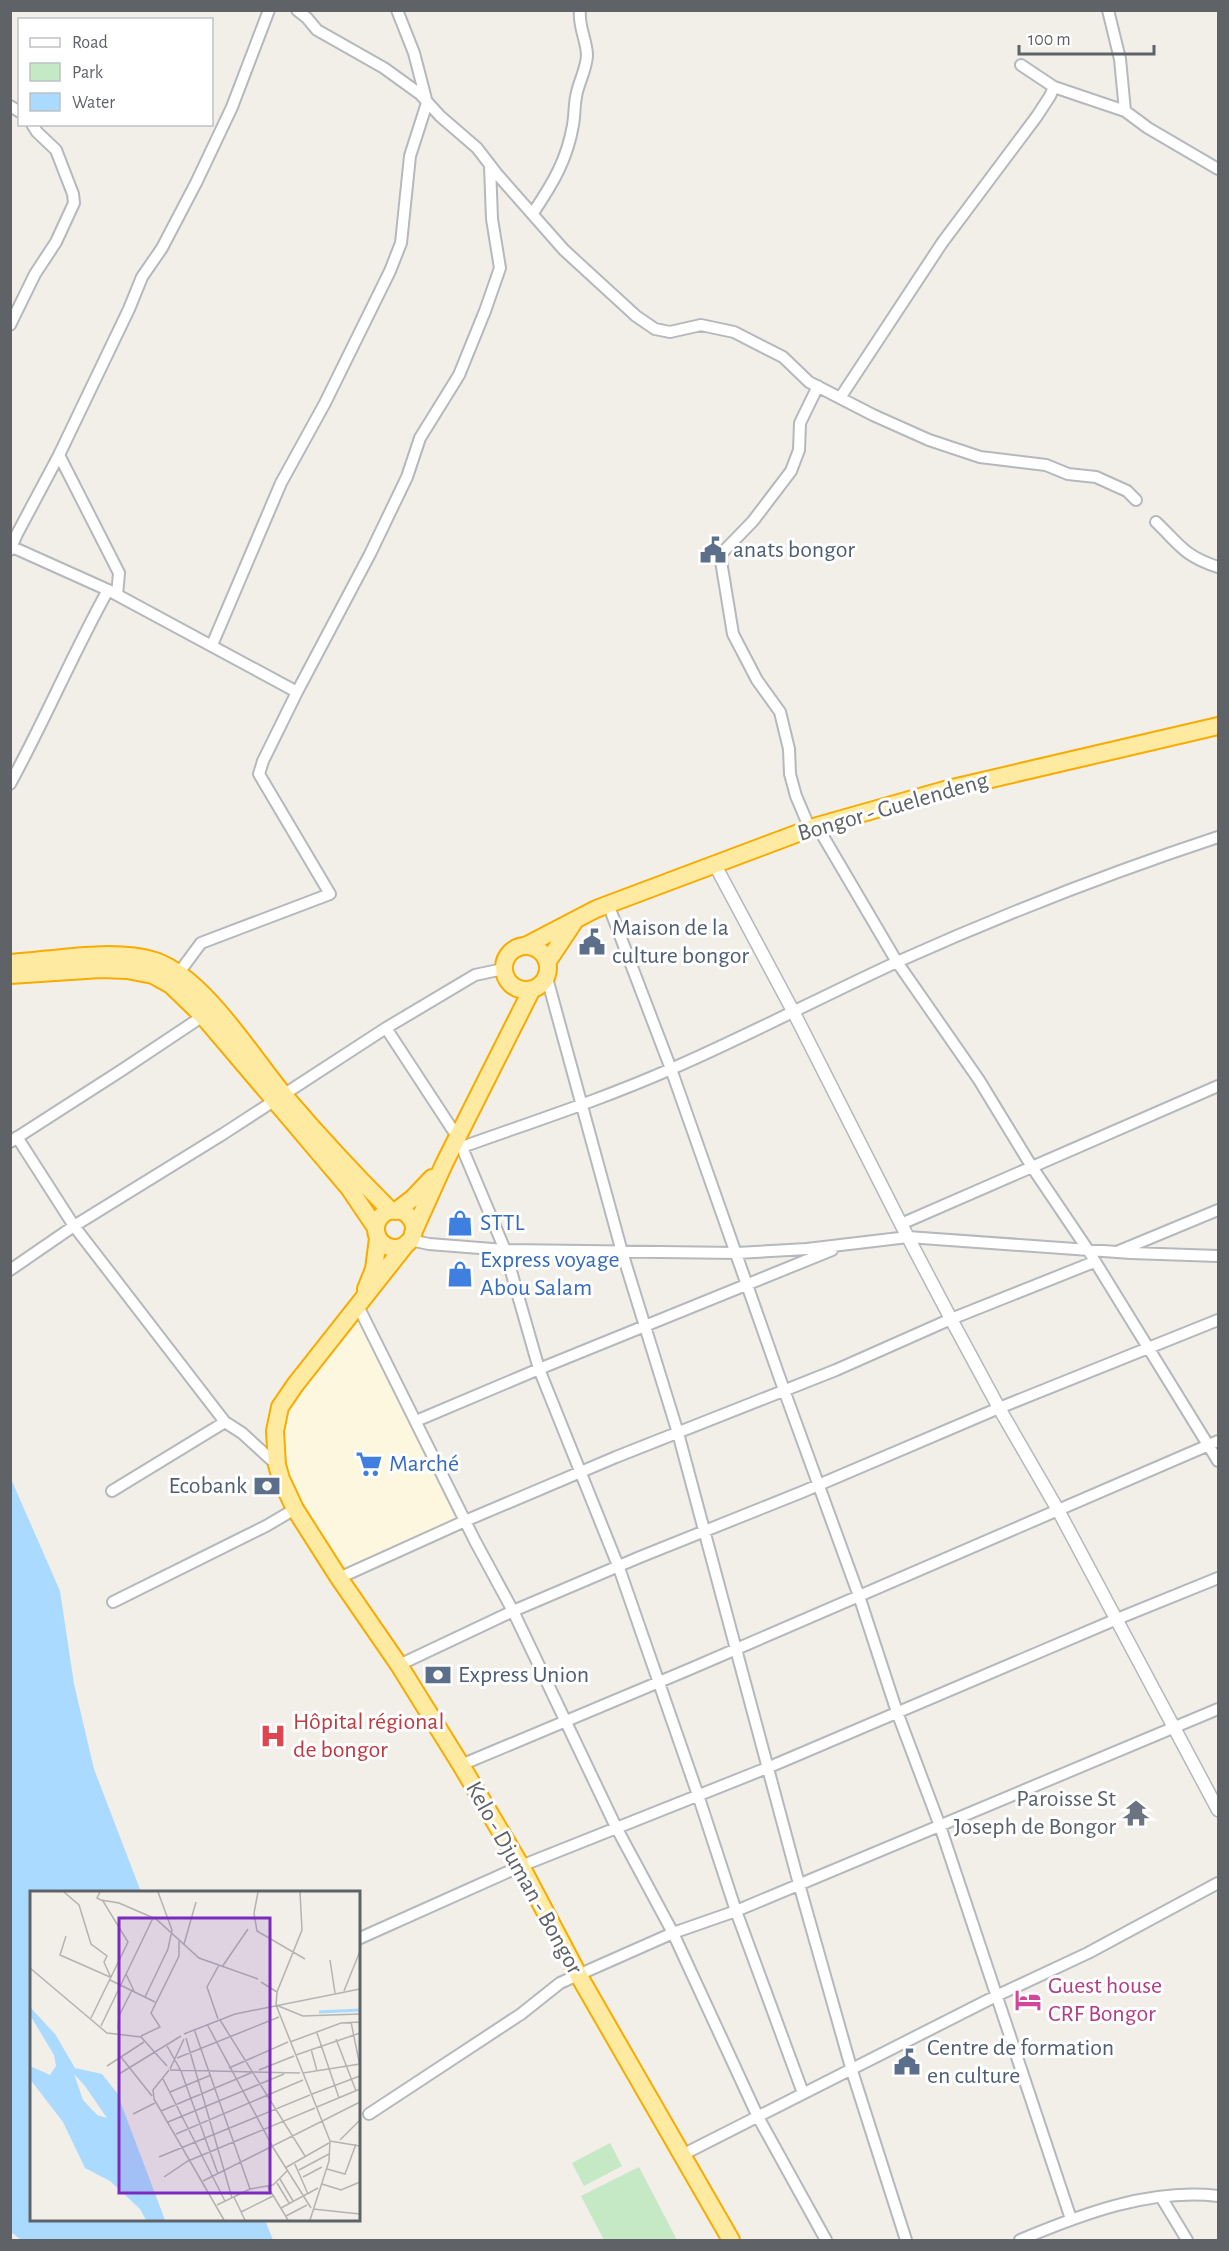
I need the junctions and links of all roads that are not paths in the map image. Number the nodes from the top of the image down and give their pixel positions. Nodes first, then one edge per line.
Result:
1 (269, 10) edge
2 (297, 10) edge
3 (397, 10) edge
4 (580, 10) edge
5 (1108, 10) edge
6 (1021, 65) dead end
7 (1054, 87) junction
8 (427, 103) junction
9 (1125, 111) junction
10 (34, 126) edge
11 (490, 165) junction
12 (1218, 169) edge
13 (533, 213) junction
14 (10, 325) edge
15 (818, 386) junction
16 (840, 398) junction
17 (59, 455) junction
18 (1136, 500) dead end
19 (1156, 522) dead end
20 (11, 547) edge
21 (1218, 567) edge
22 (112, 593) junction
23 (212, 645) junction
24 (297, 692) junction
25 (1218, 726) edge
26 (10, 784) edge
27 (813, 828) junction
28 (1218, 837) edge
29 (715, 865) junction
30 (608, 904) junction
31 (577, 919) junction
32 (525, 946) junction
33 (548, 961) junction
34 (897, 962) junction
35 (10, 963) edge
36 (178, 974) junction
37 (10, 975) edge
38 (505, 975) junction
39 (547, 978) junction
40 (531, 991) junction
41 (793, 1011) junction
42 (203, 1016) junction
43 (386, 1028) junction
44 (512, 1032) junction
45 (671, 1069) junction
46 (1218, 1086) edge
47 (279, 1098) junction
48 (581, 1105) junction
49 (14, 1139) edge
50 (460, 1142) junction
51 (444, 1164) junction
52 (1032, 1167) junction
53 (1218, 1210) edge
54 (393, 1211) junction
55 (900, 1224) junction
56 (74, 1226) junction
57 (377, 1233) junction
58 (909, 1237) junction
59 (410, 1239) junction
60 (846, 1245) junction
61 (505, 1250) junction
62 (1088, 1250) junction
63 (622, 1252) junction
64 (1116, 1252) junction
65 (737, 1253) junction
66 (1218, 1256) edge
67 (1094, 1262) junction
68 (10, 1270) edge
69 (747, 1285) junction
70 (358, 1306) junction
71 (951, 1319) junction
72 (1218, 1320) edge
73 (645, 1326) junction
74 (1148, 1347) junction
75 (539, 1369) junction
76 (784, 1390) junction
77 (999, 1408) junction
78 (416, 1421) junction
79 (225, 1422) junction
80 (678, 1433) junction
81 (1214, 1443) edge
82 (1218, 1461) edge
83 (277, 1465) junction
84 (582, 1472) junction
85 (820, 1485) junction
86 (112, 1491) dead end
87 (295, 1509) junction
88 (1058, 1510) junction
89 (465, 1521) junction
90 (705, 1532) junction
91 (619, 1568) junction
92 (339, 1578) junction
93 (1218, 1578) edge
94 (860, 1596) junction
95 (113, 1602) dead end
96 (513, 1611) junction
97 (1117, 1619) junction
98 (736, 1648) junction
99 (399, 1665) junction
100 (657, 1681) junction
101 (1218, 1709) edge
102 (897, 1712) junction
103 (566, 1722) junction
104 (1173, 1727) junction
105 (461, 1765) junction
106 (768, 1768) junction
107 (698, 1795) junction
108 (1218, 1810) edge
109 (940, 1826) junction
110 (616, 1827) junction
111 (521, 1866) junction
112 (1218, 1882) edge
113 (799, 1884) junction
114 (736, 1911) junction
115 (673, 1934) junction
116 (360, 1938) edge
117 (579, 1976) junction
118 (996, 1996) junction
119 (852, 2071) junction
120 (803, 2093) junction
121 (369, 2114) dead end
122 (758, 2117) junction
123 (682, 2155) junction
124 (1218, 2196) edge
125 (1161, 2197) junction
126 (1071, 2219) junction
127 (730, 2241) edge
128 (826, 2241) edge
129 (906, 2241) edge
130 (1020, 2241) edge
131 (1186, 2241) edge

1 - 17 street
2 - 8 street
3 - 8 street
4 - 13 street
5 - 9 street
6 - 7 street
7 - 9 street
7 - 16 street
8 - 11 street
8 - 23 street
9 - 12 street
10 - 14 street
11 - 13 street
11 - 24 street
13 - 15 street
15 - 16 street
15 - 27 street
16 - 18 street
17 - 20 street
17 - 22 street
19 - 21 street
20 - 22 street
22 - 23 street
22 - 26 street
23 - 24 street
24 - 36 street
25 - 27 highway, Bongor - Guelendeng
27 - 29 highway, Bongor - Guelendeng
27 - 34 street
28 - 34 street
29 - 30 highway, Bongor - Guelendeng
29 - 41 street
30 - 31 highway, Bongor - Guelendeng
30 - 45 street
31 - 32 highway, Bongor - Guelendeng
31 - 33 highway
32 - 33 highway
32 - 38 highway
33 - 39 highway
34 - 41 street
34 - 52 street
35 - 36 highway
36 - 47 highway
37 - 42 highway
38 - 40 highway
38 - 43 street
38 - 44 highway
39 - 40 highway
39 - 48 street
40 - 44 highway, Kelo - Djuman - Bongor
41 - 45 street
41 - 55 street
42 - 47 highway
42 - 49 street
43 - 47 street
43 - 50 street
44 - 50 highway, Kelo - Djuman - Bongor
45 - 48 street
45 - 65 street
46 - 52 street
47 - 54 highway
47 - 56 street
47 - 57 highway
48 - 50 street
48 - 63 street
49 - 56 street
50 - 51 highway, Kelo - Djuman - Bongor
50 - 61 street
51 - 54 highway, Kelo - Djuman - Bongor
51 - 59 highway, Kelo - Djuman - Bongor
52 - 55 street
52 - 62 street
53 - 64 street
54 - 57 highway
54 - 59 highway
55 - 58 street
56 - 68 street
56 - 79 street
57 - 59 highway
57 - 70 highway, Kelo - Djuman - Bongor
58 - 60 street
58 - 62 street
58 - 71 street
59 - 61 street
59 - 70 highway, Kelo - Djuman - Bongor
60 - 65 street
60 - 69 street
61 - 63 street
61 - 75 street
62 - 64 street
62 - 67 street
63 - 65 street
63 - 73 street
64 - 66 street
65 - 69 street
67 - 71 street
67 - 74 street
69 - 73 street
69 - 76 street
70 - 78 street
70 - 83 highway, Kelo - Djuman - Bongor
71 - 76 street
71 - 77 street
72 - 74 street
73 - 75 street
73 - 80 street
74 - 77 street
74 - 81 street
75 - 78 street
75 - 84 street
76 - 80 street
76 - 85 street
77 - 85 street
77 - 88 street
78 - 89 street
79 - 83 street
79 - 86 street
80 - 84 street
80 - 90 street
81 - 82 street
81 - 88 street
83 - 87 highway, Kelo - Djuman - Bongor
84 - 89 street
84 - 91 street
85 - 90 street
85 - 94 street
87 - 92 highway, Kelo - Djuman - Bongor
87 - 95 street
88 - 94 street
88 - 97 street
89 - 92 street
89 - 96 street
90 - 91 street
90 - 98 street
91 - 96 street
91 - 100 street
92 - 99 highway, Kelo - Djuman - Bongor
93 - 97 street
94 - 98 street
94 - 102 street
96 - 99 street
96 - 103 street
97 - 102 street
97 - 104 street
98 - 100 street
98 - 106 street
99 - 105 highway, Kelo - Djuman - Bongor
100 - 103 street
100 - 107 street
101 - 104 street
102 - 106 street
102 - 109 street
103 - 105 street
103 - 110 street
104 - 108 street
104 - 109 street
105 - 111 highway, Kelo - Djuman - Bongor
106 - 107 street
106 - 113 street
107 - 110 street
107 - 114 street
109 - 113 street
109 - 118 street
110 - 111 street
110 - 115 street
111 - 116 street
111 - 117 highway, Kelo - Djuman - Bongor
112 - 118 street
113 - 114 street
113 - 119 street
114 - 115 street
114 - 120 street
115 - 117 street
115 - 122 street
117 - 121 street
117 - 123 highway, Kelo - Djuman - Bongor
118 - 119 street
118 - 126 street
119 - 120 street
119 - 129 street
120 - 122 street
122 - 123 street
122 - 128 street
123 - 127 highway, Kelo - Djuman - Bongor
124 - 125 street
125 - 126 street
125 - 131 street
126 - 130 street

